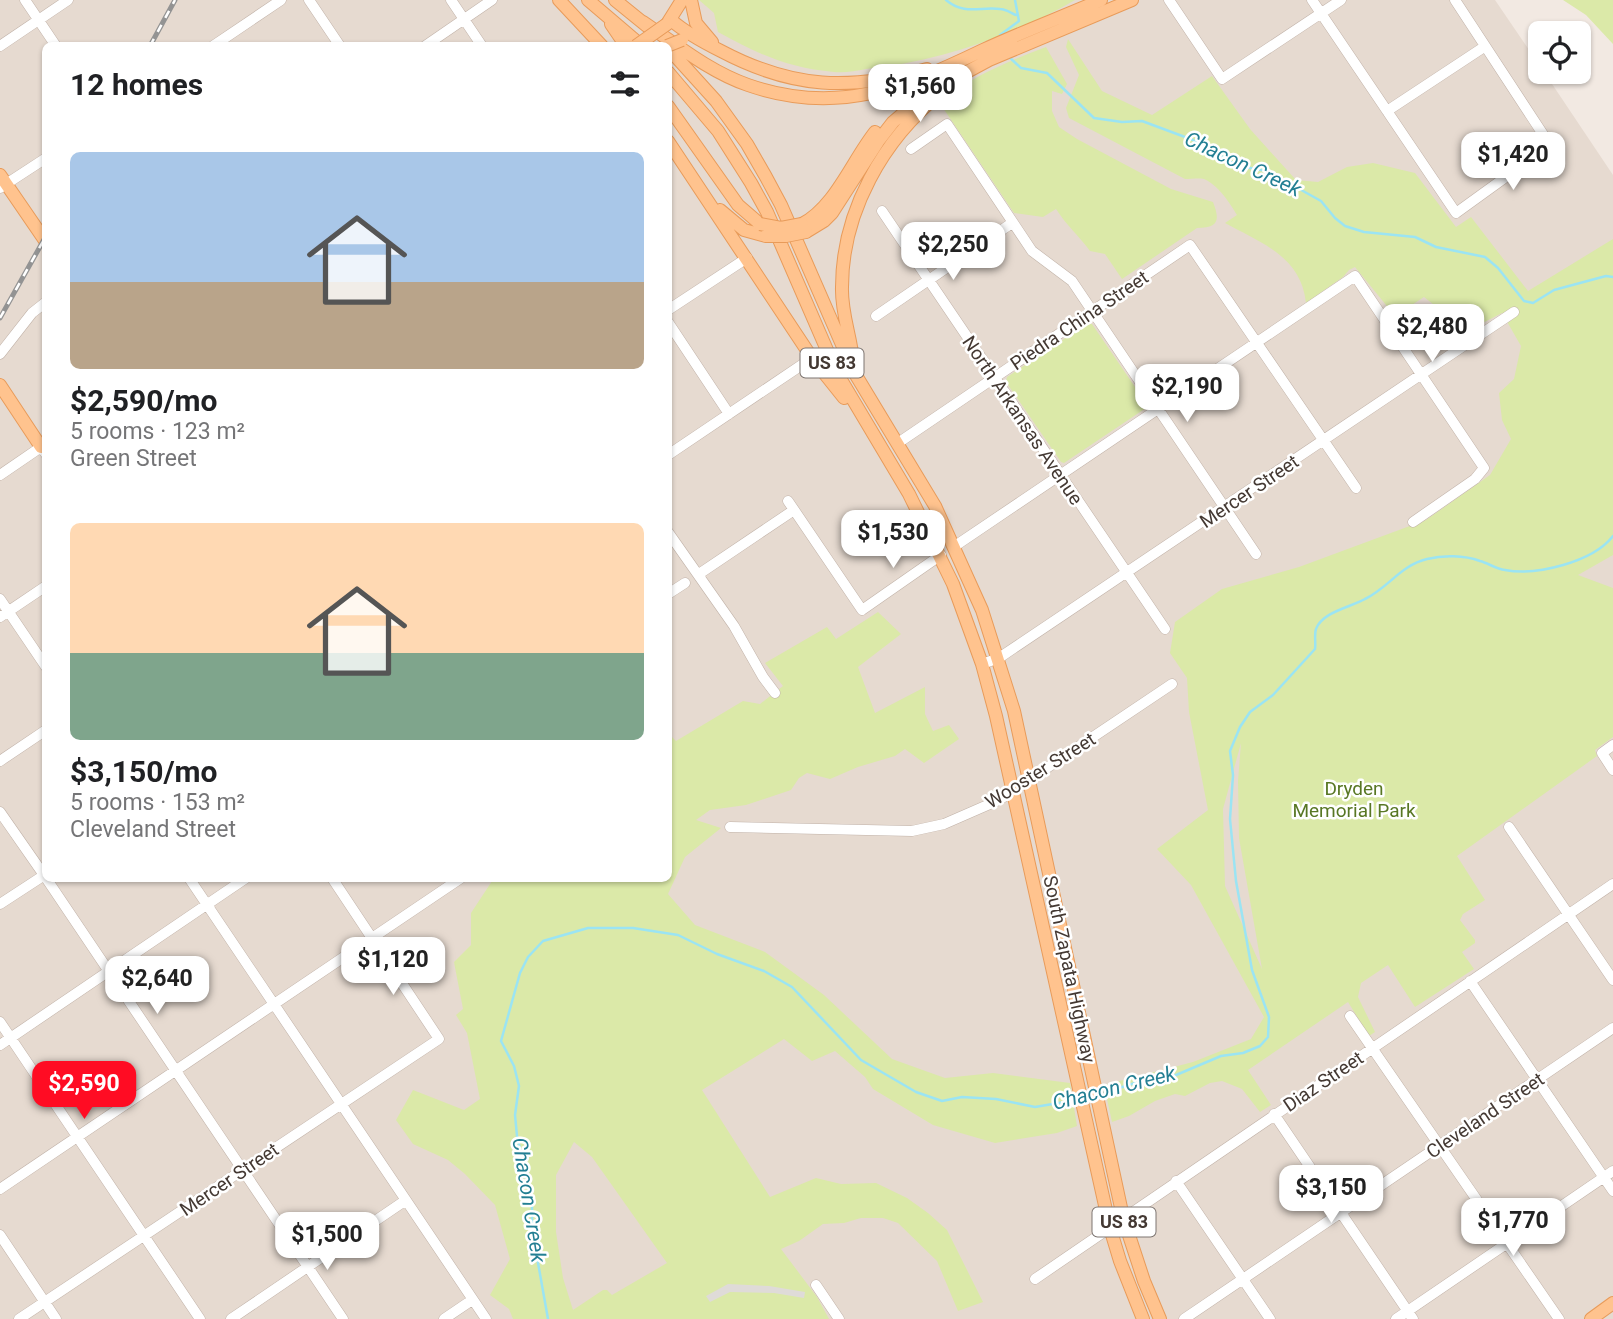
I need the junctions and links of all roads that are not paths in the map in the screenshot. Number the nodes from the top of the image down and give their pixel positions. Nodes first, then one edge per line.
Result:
1 (25, 0) edge
2 (68, 0) edge
3 (281, 0) edge
4 (309, 0) edge
5 (451, 0) edge
6 (492, 0) edge
7 (559, 0) edge
8 (588, 0) edge
9 (615, 0) edge
10 (682, 0) edge
11 (691, 0) edge
12 (1101, 0) edge
13 (1132, 0) edge
14 (1169, 0) edge
15 (1312, 0) edge
16 (1342, 0) edge
17 (1455, 0) edge
18 (603, 12) junction
19 (1321, 14) junction
20 (464, 19) junction
21 (38, 20) junction
22 (643, 22) junction
23 (669, 22) junction
24 (1065, 22) junction
25 (53, 42) edge
26 (220, 42) edge
27 (337, 42) edge
28 (431, 42) edge
29 (479, 42) edge
30 (598, 42) edge
31 (623, 42) edge
32 (637, 42) edge
33 (642, 42) edge
34 (663, 42) edge
35 (672, 44) edge
36 (0, 46) edge
37 (1485, 47) junction
38 (719, 50) junction
39 (672, 52) edge
40 (986, 55) junction
41 (672, 77) edge
42 (1387, 111) junction
43 (672, 112) edge
44 (911, 149) dead end
45 (42, 160) edge
46 (674, 160) edge
47 (2, 182) edge
48 (707, 198) junction
49 (882, 211) dead end
50 (1012, 223) junction
51 (763, 230) junction
52 (42, 237) edge
53 (747, 258) junction
54 (929, 281) junction
55 (42, 305) edge
56 (672, 307) edge
57 (1093, 311) junction
58 (1514, 312) dead end
59 (876, 316) dead end
60 (672, 328) edge
61 (1256, 343) junction
62 (0, 354) edge
63 (812, 358) junction
64 (854, 372) junction
65 (1421, 375) junction
66 (994, 378) junction
67 (0, 386) edge
68 (1159, 409) junction
69 (729, 414) junction
70 (873, 434) junction
71 (1323, 441) junction
72 (898, 443) junction
73 (42, 446) edge
74 (42, 450) edge
75 (672, 452) edge
76 (0, 475) edge
77 (1061, 475) junction
78 (1356, 488) dead end
79 (1225, 507) junction
80 (1413, 522) dead end
81 (672, 537) edge
82 (955, 546) junction
83 (1256, 554) dead end
84 (941, 555) junction
85 (1126, 573) junction
86 (699, 574) junction
87 (685, 583) dead end
88 (42, 589) edge
89 (672, 591) edge
90 (0, 599) edge
91 (4, 614) edge
92 (1165, 629) dead end
93 (999, 658) junction
94 (42, 662) edge
95 (982, 664) junction
96 (1172, 684) dead end
97 (775, 693) dead end
98 (42, 733) edge
99 (1613, 745) edge
100 (0, 761) edge
101 (1613, 769) edge
102 (1030, 780) junction
103 (1013, 791) junction
104 (0, 812) edge
105 (730, 827) dead end
106 (1509, 827) dead end
107 (42, 872) edge
108 (42, 878) edge
109 (49, 882) edge
110 (192, 882) edge
111 (240, 882) edge
112 (335, 882) edge
113 (455, 882) edge
114 (1613, 884) edge
115 (0, 904) edge
116 (207, 905) junction
117 (1568, 914) junction
118 (372, 939) junction
119 (109, 971) junction
120 (1613, 980) edge
121 (1470, 981) junction
122 (274, 1005) junction
123 (1350, 1016) dead end
124 (0, 1022) edge
125 (1613, 1028) edge
126 (10, 1038) junction
127 (0, 1045) edge
128 (1372, 1048) junction
129 (175, 1071) junction
130 (1537, 1079) junction
131 (340, 1104) junction
132 (1274, 1114) junction
133 (77, 1137) junction
134 (1439, 1146) junction
135 (242, 1170) junction
136 (1613, 1171) edge
137 (1603, 1177) junction
138 (1176, 1181) junction
139 (0, 1189) edge
140 (1613, 1191) edge
141 (406, 1200) junction
142 (1341, 1213) junction
143 (1123, 1217) junction
144 (1110, 1228) junction
145 (0, 1235) edge
146 (143, 1236) junction
147 (1507, 1243) junction
148 (308, 1267) junction
149 (1035, 1279) dead end
150 (1243, 1279) junction
151 (816, 1284) dead end
152 (472, 1300) junction
153 (45, 1302) junction
154 (1613, 1303) edge
155 (1613, 1311) edge
156 (1411, 1315) edge
157 (19, 1319) edge
158 (57, 1319) edge
159 (200, 1319) edge
160 (230, 1319) edge
161 (343, 1319) edge
162 (444, 1319) edge
163 (486, 1319) edge
164 (839, 1319) edge
165 (1143, 1319) edge
166 (1160, 1319) edge
167 (1184, 1319) edge
168 (1270, 1319) edge
169 (1396, 1319) edge
170 (1559, 1319) edge
171 (1591, 1319) edge
172 (1602, 1319) edge

1 - 21 street
2 - 21 street
3 - 26 street
4 - 27 street
5 - 20 street
6 - 20 street
7 - 30 main road
8 - 18 main road
9 - 22 main road, US 83
10 - 23 main road
11 - 38 main road
12 - 24 main road
13 - 24 main road
14 - 19 street
15 - 19 street
16 - 19 street
17 - 37 street
18 - 31 main road
18 - 32 main road
19 - 42 street
20 - 28 street
20 - 29 street
21 - 25 street
21 - 36 street
22 - 34 main road, US 83
22 - 40 main road
23 - 33 main road, bridge
23 - 38 main road
24 - 40 main road
35 - 38 main road, bridge
37 - 42 street
37 - 42 street
38 - 40 main road
39 - 64 main road, US 83
40 - 51 main road, bridge
40 - 64 main road
41 - 70 main road, US 83
43 - 51 main road
44 - 50 street
45 - 47 street
46 - 48 main road
47 - 52 main road
48 - 51 main road
48 - 53 main road
49 - 54 street, North Arkansas Avenue
50 - 54 street
50 - 57 street
53 - 56 street
53 - 63 main road
54 - 59 street
54 - 66 street, North Arkansas Avenue
55 - 62 street
57 - 61 street, Piedra China Street
57 - 66 street, Piedra China Street
57 - 68 street
58 - 65 street, Mercer Street
60 - 69 street
61 - 65 street
61 - 68 street
61 - 71 street
63 - 69 street
63 - 70 main road
64 - 72 main road, US 83
65 - 71 street, Mercer Street
65 - 80 street
66 - 72 street, Piedra China Street
66 - 77 street, North Arkansas Avenue
67 - 73 main road
68 - 77 street
68 - 79 street
69 - 75 street
70 - 84 main road, US 83
71 - 78 street
71 - 79 street, Mercer Street
72 - 82 main road, US 83
74 - 76 street
77 - 82 street
77 - 85 street, North Arkansas Avenue
79 - 83 street
79 - 85 street, Mercer Street
81 - 86 street
82 - 93 main road, US 83
84 - 86 street
84 - 95 main road, US 83
85 - 92 street, North Arkansas Avenue
85 - 93 street, Mercer Street
86 - 97 street
87 - 89 street
88 - 91 street
90 - 91 street
91 - 94 street
93 - 95 street, Mercer Street
93 - 102 main road, South Zapata Highway / US 83
95 - 103 main road, South Zapata Highway / US 83
96 - 102 street, Wooster Street
98 - 100 street
99 - 101 street
102 - 103 street, Wooster Street
102 - 143 main road, South Zapata Highway / US 83
103 - 105 street, Wooster Street
103 - 144 main road, South Zapata Highway / US 83
104 - 107 street
106 - 117 street
108 - 115 street
109 - 119 street
110 - 116 street
111 - 116 street
112 - 118 street
113 - 118 street
114 - 117 street, Diaz Street
116 - 119 street
116 - 122 street
117 - 120 street
117 - 121 street, Diaz Street
118 - 122 street
118 - 131 street, Mercer Street
119 - 126 street
119 - 129 street
121 - 128 street, Diaz Street
121 - 130 street
122 - 129 street
122 - 131 street
123 - 128 street
124 - 126 street
125 - 130 street, Cleveland Street
126 - 127 street
126 - 133 street
128 - 132 street, Diaz Street
128 - 134 street
129 - 133 street
129 - 135 street
130 - 134 street, Cleveland Street
130 - 137 street
131 - 135 street, Mercer Street
131 - 141 street
132 - 138 street, Diaz Street
132 - 142 street
133 - 139 street
133 - 146 street
134 - 142 street, Cleveland Street
134 - 147 street
135 - 146 street, Mercer Street
135 - 148 street
136 - 137 street
137 - 140 street
137 - 147 street
138 - 143 street, Diaz Street
138 - 150 street
141 - 148 street
141 - 152 street
142 - 150 street, Cleveland Street
142 - 156 street
143 - 144 street, Diaz Street
143 - 166 main road, South Zapata Highway / US 83
144 - 149 street, Diaz Street
144 - 165 main road, South Zapata Highway / US 83
145 - 153 street
146 - 153 street, Mercer Street
146 - 159 street
147 - 156 street
147 - 170 street
148 - 160 street
148 - 161 street
150 - 167 street, Cleveland Street
150 - 168 street
151 - 164 street
152 - 162 street
152 - 163 street
153 - 157 street, Mercer Street
153 - 158 street
154 - 171 main road
155 - 172 main road
156 - 169 street

